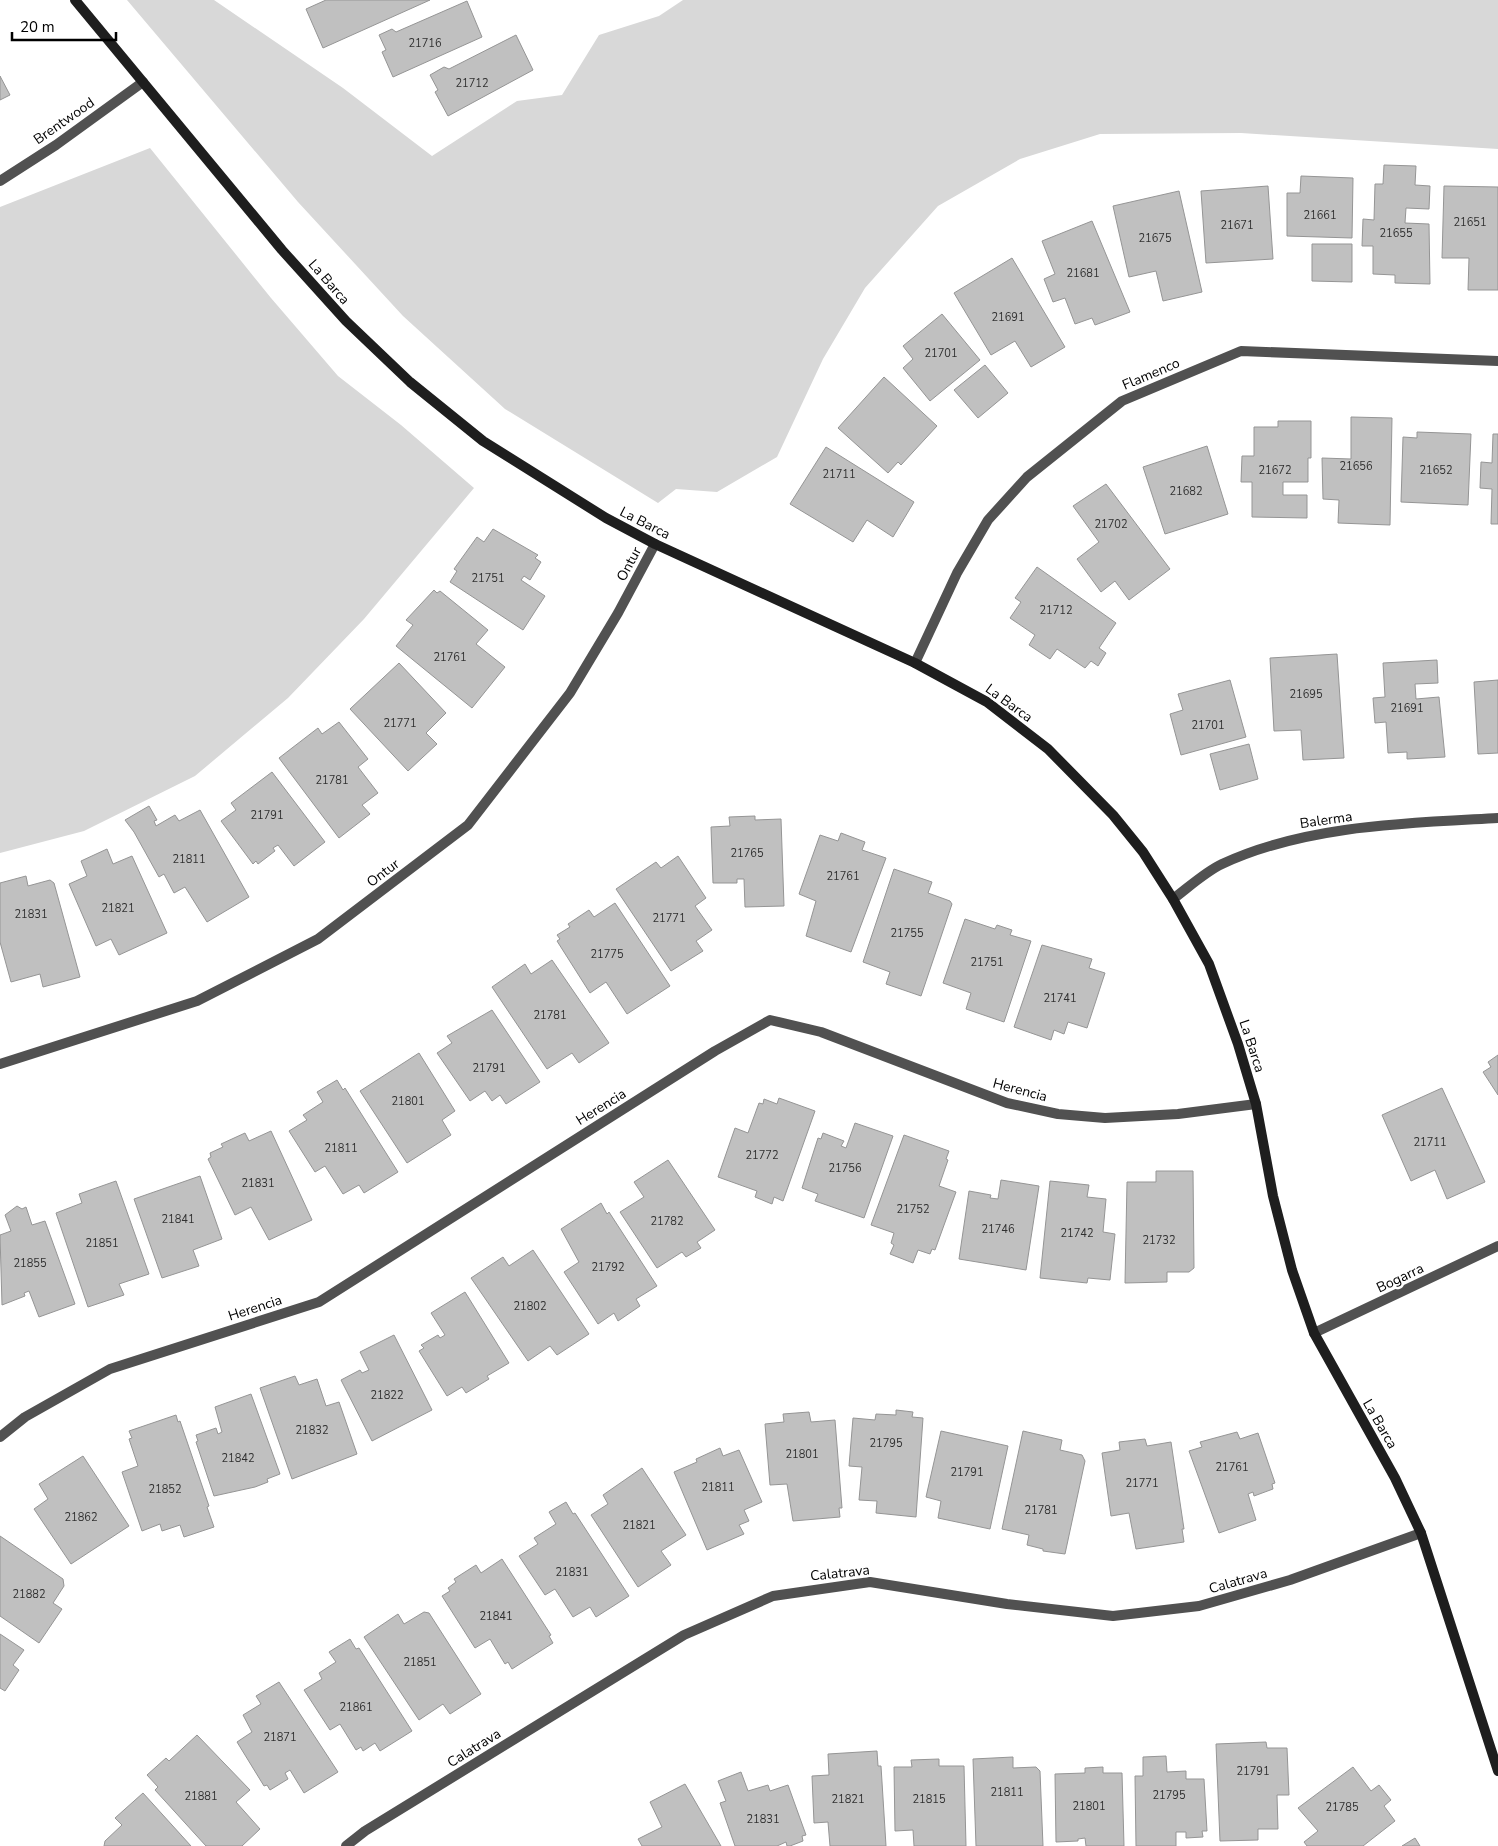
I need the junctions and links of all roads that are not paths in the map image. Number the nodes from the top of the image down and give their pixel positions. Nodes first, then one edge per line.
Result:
1 (75, 0) edge
2 (143, 82) junction
3 (0, 181) edge
4 (1498, 361) edge
5 (655, 544) junction
6 (915, 663) junction
7 (1498, 818) edge
8 (1173, 899) junction
9 (0, 1064) edge
10 (1256, 1104) junction
11 (1498, 1246) edge
12 (1314, 1334) junction
13 (0, 1437) edge
14 (1421, 1533) junction
15 (1495, 1751) edge
16 (1498, 1771) edge
17 (346, 1846) edge

1 - 2 street, La Barca
2 - 3 street, Brentwood
2 - 5 street, La Barca
4 - 6 street, Flamenco
5 - 6 street, La Barca
5 - 9 street, Ontur
6 - 8 street, La Barca
7 - 8 street, Balerma
8 - 10 street, La Barca
10 - 12 street, La Barca
10 - 13 street, Herencia
11 - 12 street, Bogarra
12 - 14 street, La Barca
14 - 15 street, La Barca
14 - 17 street, Calatrava
15 - 16 street, La Barca

